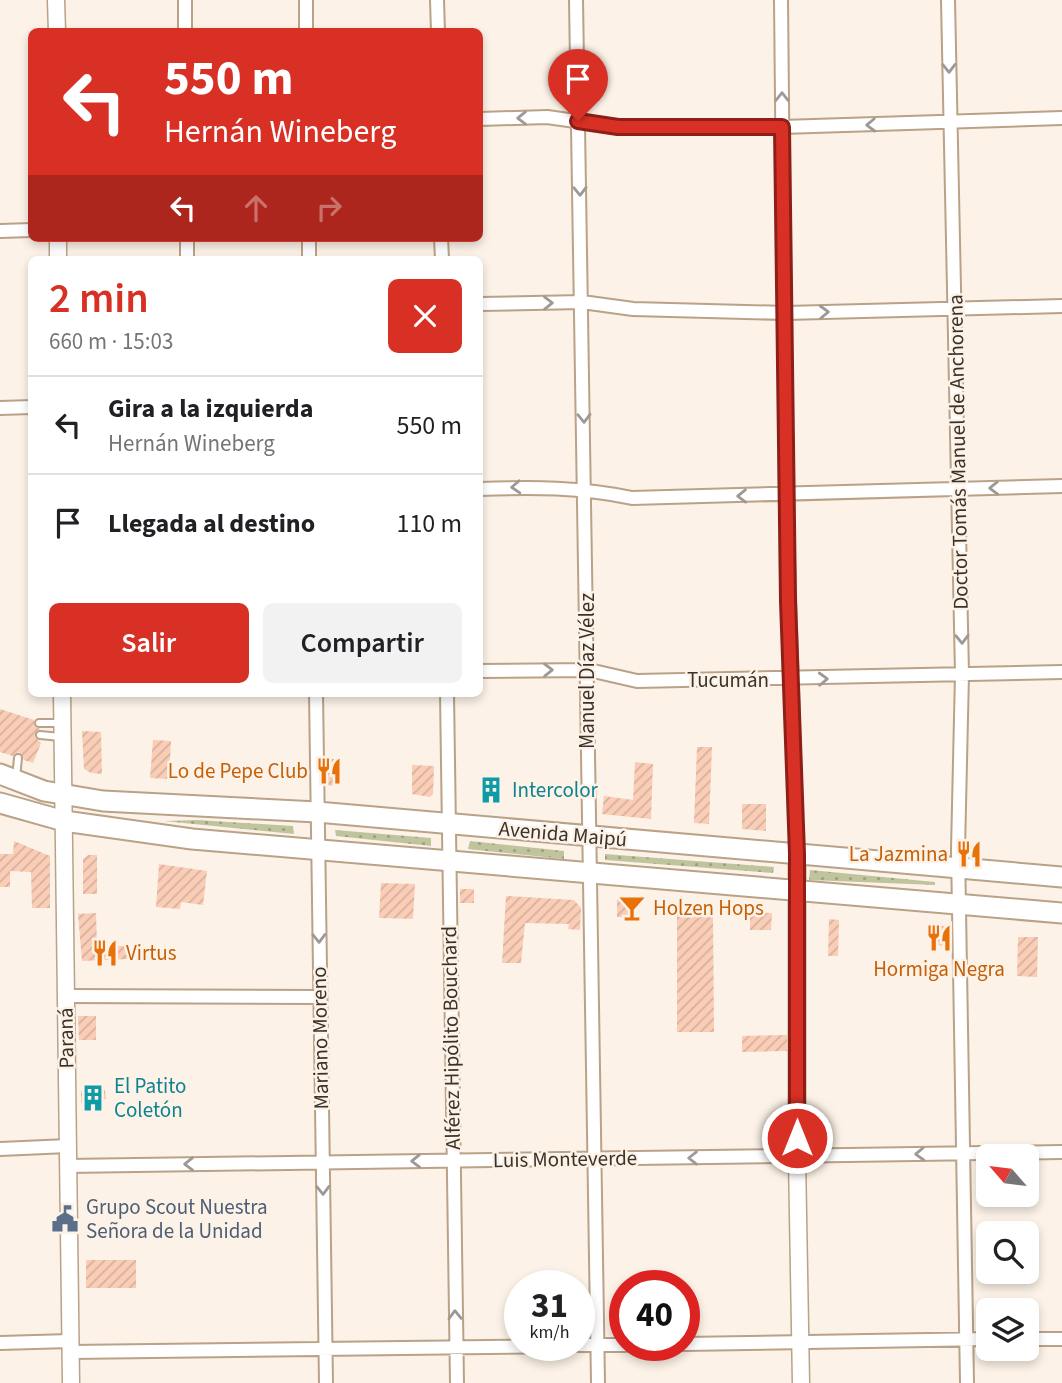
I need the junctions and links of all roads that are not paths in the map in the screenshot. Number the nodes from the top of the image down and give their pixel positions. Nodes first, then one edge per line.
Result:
1 (56, 0) edge
2 (185, 0) edge
3 (306, 0) edge
4 (438, 0) edge
5 (576, 0) edge
6 (781, 0) edge
7 (948, 0) edge
8 (57, 28) edge
9 (185, 28) edge
10 (306, 28) edge
11 (438, 28) edge
12 (1062, 118) edge
13 (483, 119) edge
14 (578, 121) junction
15 (950, 123) junction
16 (782, 127) junction
17 (28, 230) edge
18 (0, 231) edge
19 (582, 302) junction
20 (483, 304) edge
21 (1062, 306) edge
22 (956, 308) junction
23 (786, 313) junction
24 (28, 407) edge
25 (0, 408) edge
26 (1062, 486) edge
27 (585, 488) junction
28 (483, 489) edge
29 (959, 489) junction
30 (786, 495) junction
31 (589, 670) junction
32 (483, 671) edge
33 (1062, 672) edge
34 (962, 674) junction
35 (790, 680) junction
36 (62, 697) edge
37 (316, 697) edge
38 (447, 697) edge
39 (39, 723) dead end
40 (62, 730) junction
41 (40, 735) dead end
42 (18, 758) dead end
43 (8, 777) edge
44 (63, 795) junction
45 (0, 803) edge
46 (317, 813) junction
47 (64, 821) junction
48 (451, 825) junction
49 (588, 837) junction
50 (317, 851) junction
51 (797, 854) junction
52 (449, 859) junction
53 (958, 870) junction
54 (589, 874) junction
55 (1062, 877) edge
56 (797, 891) junction
57 (959, 904) junction
58 (1062, 913) edge
59 (66, 996) junction
60 (320, 998) junction
61 (68, 1146) junction
62 (0, 1149) edge
63 (964, 1152) junction
64 (1062, 1152) edge
65 (594, 1158) junction
66 (797, 1158) junction
67 (453, 1160) junction
68 (322, 1162) junction
69 (68, 1166) junction
70 (967, 1339) junction
71 (976, 1339) edge
72 (1039, 1339) edge
73 (1062, 1339) edge
74 (800, 1342) junction
75 (0, 1343) edge
76 (700, 1344) edge
77 (595, 1345) edge
78 (598, 1345) junction
79 (609, 1345) edge
80 (70, 1346) junction
81 (456, 1347) junction
82 (504, 1347) edge
83 (325, 1349) junction
84 (71, 1383) edge
85 (326, 1383) edge
86 (457, 1383) edge
87 (598, 1383) edge
88 (801, 1383) edge
89 (967, 1383) edge

1 - 8 street
2 - 9 street
3 - 10 street
4 - 11 street
5 - 14 street, Manuel Díaz Vélez
16 -> 6 street
7 -> 15 street, Doctor Tomás Manuel de Anchorena
12 - 15 street
14 -> 13 street
14 - 16 street
14 -> 19 street, Manuel Díaz Vélez
15 -> 16 street
15 - 22 street, Doctor Tomás Manuel de Anchorena
16 - 23 street
17 - 18 street
20 -> 19 street
19 - 23 street
19 -> 27 street, Manuel Díaz Vélez
21 - 22 street
23 -> 22 street
22 - 29 street, Doctor Tomás Manuel de Anchorena
23 - 30 street
24 - 25 street
26 -> 29 street
27 -> 28 street
30 -> 27 street
27 - 31 street, Manuel Díaz Vélez
29 - 30 street
29 -> 34 street, Doctor Tomás Manuel de Anchorena
30 - 35 street
32 -> 31 street, Tucumán
31 - 35 street, Tucumán
31 - 49 street, Manuel Díaz Vélez
33 - 34 street, Tucumán
35 -> 34 street, Tucumán
34 - 53 street, Doctor Tomás Manuel de Anchorena
35 - 51 street
36 - 40 street, Paraná
37 - 46 street, Mariano Moreno
38 - 48 street, Alférez Hipólito Bouchard
39 - 40 lane
40 - 41 lane
40 - 44 street, Paraná
42 - 43 lane
43 - 44 main road, Avenida Maipú
44 - 46 main road, Avenida Maipú
44 - 47 street, Paraná
45 - 47 main road, Avenida Maipú
46 - 48 main road, Avenida Maipú
46 - 50 street, Mariano Moreno
47 - 50 main road, Avenida Maipú
47 - 59 street, Paraná
48 - 49 main road, Avenida Maipú
48 - 52 street, Alférez Hipólito Bouchard
49 - 51 main road, Avenida Maipú
49 - 54 street, Manuel Díaz Vélez
50 - 52 main road, Avenida Maipú
50 -> 60 street, Mariano Moreno
51 - 53 main road, Avenida Maipú
51 - 56 street
52 - 54 main road, Avenida Maipú
52 - 67 street, Alférez Hipólito Bouchard
53 - 55 main road, Avenida Maipú
53 - 57 street, Doctor Tomás Manuel de Anchorena
54 - 56 main road, Avenida Maipú
54 - 65 street, Manuel Díaz Vélez
56 - 57 main road, Avenida Maipú
56 - 66 street
57 - 58 main road, Avenida Maipú
57 - 63 street, Doctor Tomás Manuel de Anchorena
59 - 60 street
59 - 61 street, Paraná
60 - 68 street, Mariano Moreno
61 - 62 street
61 - 69 street, Paraná
63 - 64 street, Luis Monteverde
63 -> 66 street, Luis Monteverde
63 - 70 street, Doctor Tomás Manuel de Anchorena
66 -> 65 street, Luis Monteverde
65 - 67 street, Luis Monteverde
65 - 78 street, Manuel Díaz Vélez
66 - 74 street
67 -> 68 street, Luis Monteverde
81 -> 67 street, Alférez Hipólito Bouchard
68 -> 69 street, Luis Monteverde
68 -> 83 street, Mariano Moreno
69 - 80 street, Paraná
70 - 71 street
70 - 74 street
70 - 89 street, Doctor Tomás Manuel de Anchorena
72 - 73 street
74 - 76 street
74 - 88 street
75 - 80 street
77 - 78 street
78 - 79 street
78 - 87 street, Manuel Díaz Vélez
80 - 83 street
80 - 84 street, Paraná
81 - 82 street
81 - 83 street
81 - 86 street, Alférez Hipólito Bouchard
83 - 85 street, Mariano Moreno

